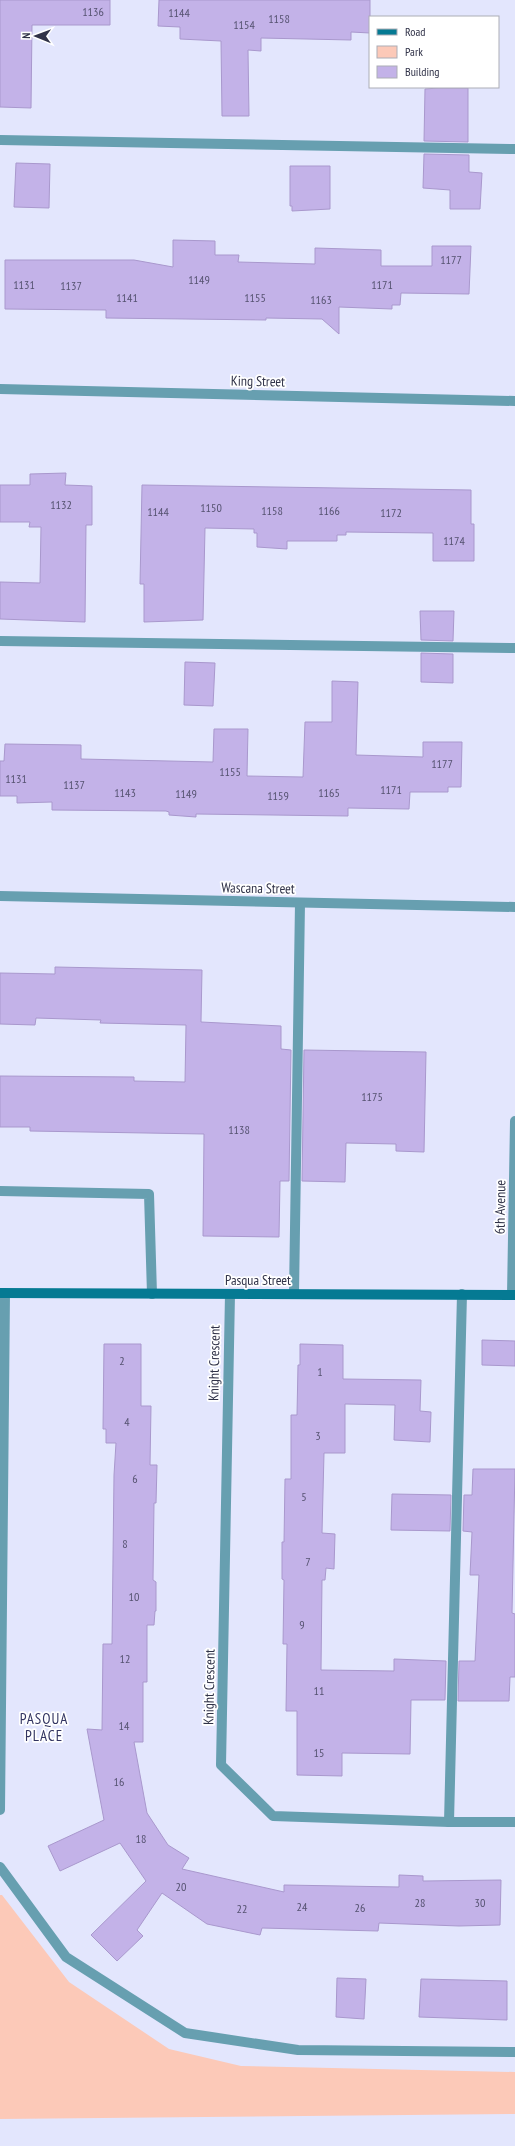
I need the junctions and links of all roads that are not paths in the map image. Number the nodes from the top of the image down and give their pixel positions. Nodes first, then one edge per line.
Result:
1 (0, 140) edge
2 (515, 149) edge
3 (0, 389) edge
4 (515, 401) edge
5 (0, 641) edge
6 (515, 648) edge
7 (0, 896) edge
8 (300, 903) junction
9 (515, 907) edge
10 (515, 1121) edge
11 (0, 1191) edge
12 (3, 1293) edge
13 (152, 1294) junction
14 (230, 1294) junction
15 (294, 1294) junction
16 (462, 1294) junction
17 (514, 1295) edge
18 (0, 1810) edge
19 (448, 1822) junction
20 (515, 1822) edge
21 (0, 1867) edge
22 (515, 2052) edge

1 - 2 street
3 - 4 street, King Street
5 - 6 street
7 - 8 street, Wascana Street
8 - 9 street, Wascana Street
8 - 15 street
10 - 17 street, 6th Avenue
11 - 13 street
12 - 13 street, Pasqua Street
12 - 18 street
13 - 14 street, Pasqua Street
14 - 15 street, Pasqua Street
14 - 19 street, Knight Crescent
15 - 16 street, Pasqua Street
16 - 17 street, Pasqua Street
16 - 19 street
19 - 20 street, Knight Crescent
21 - 22 street

